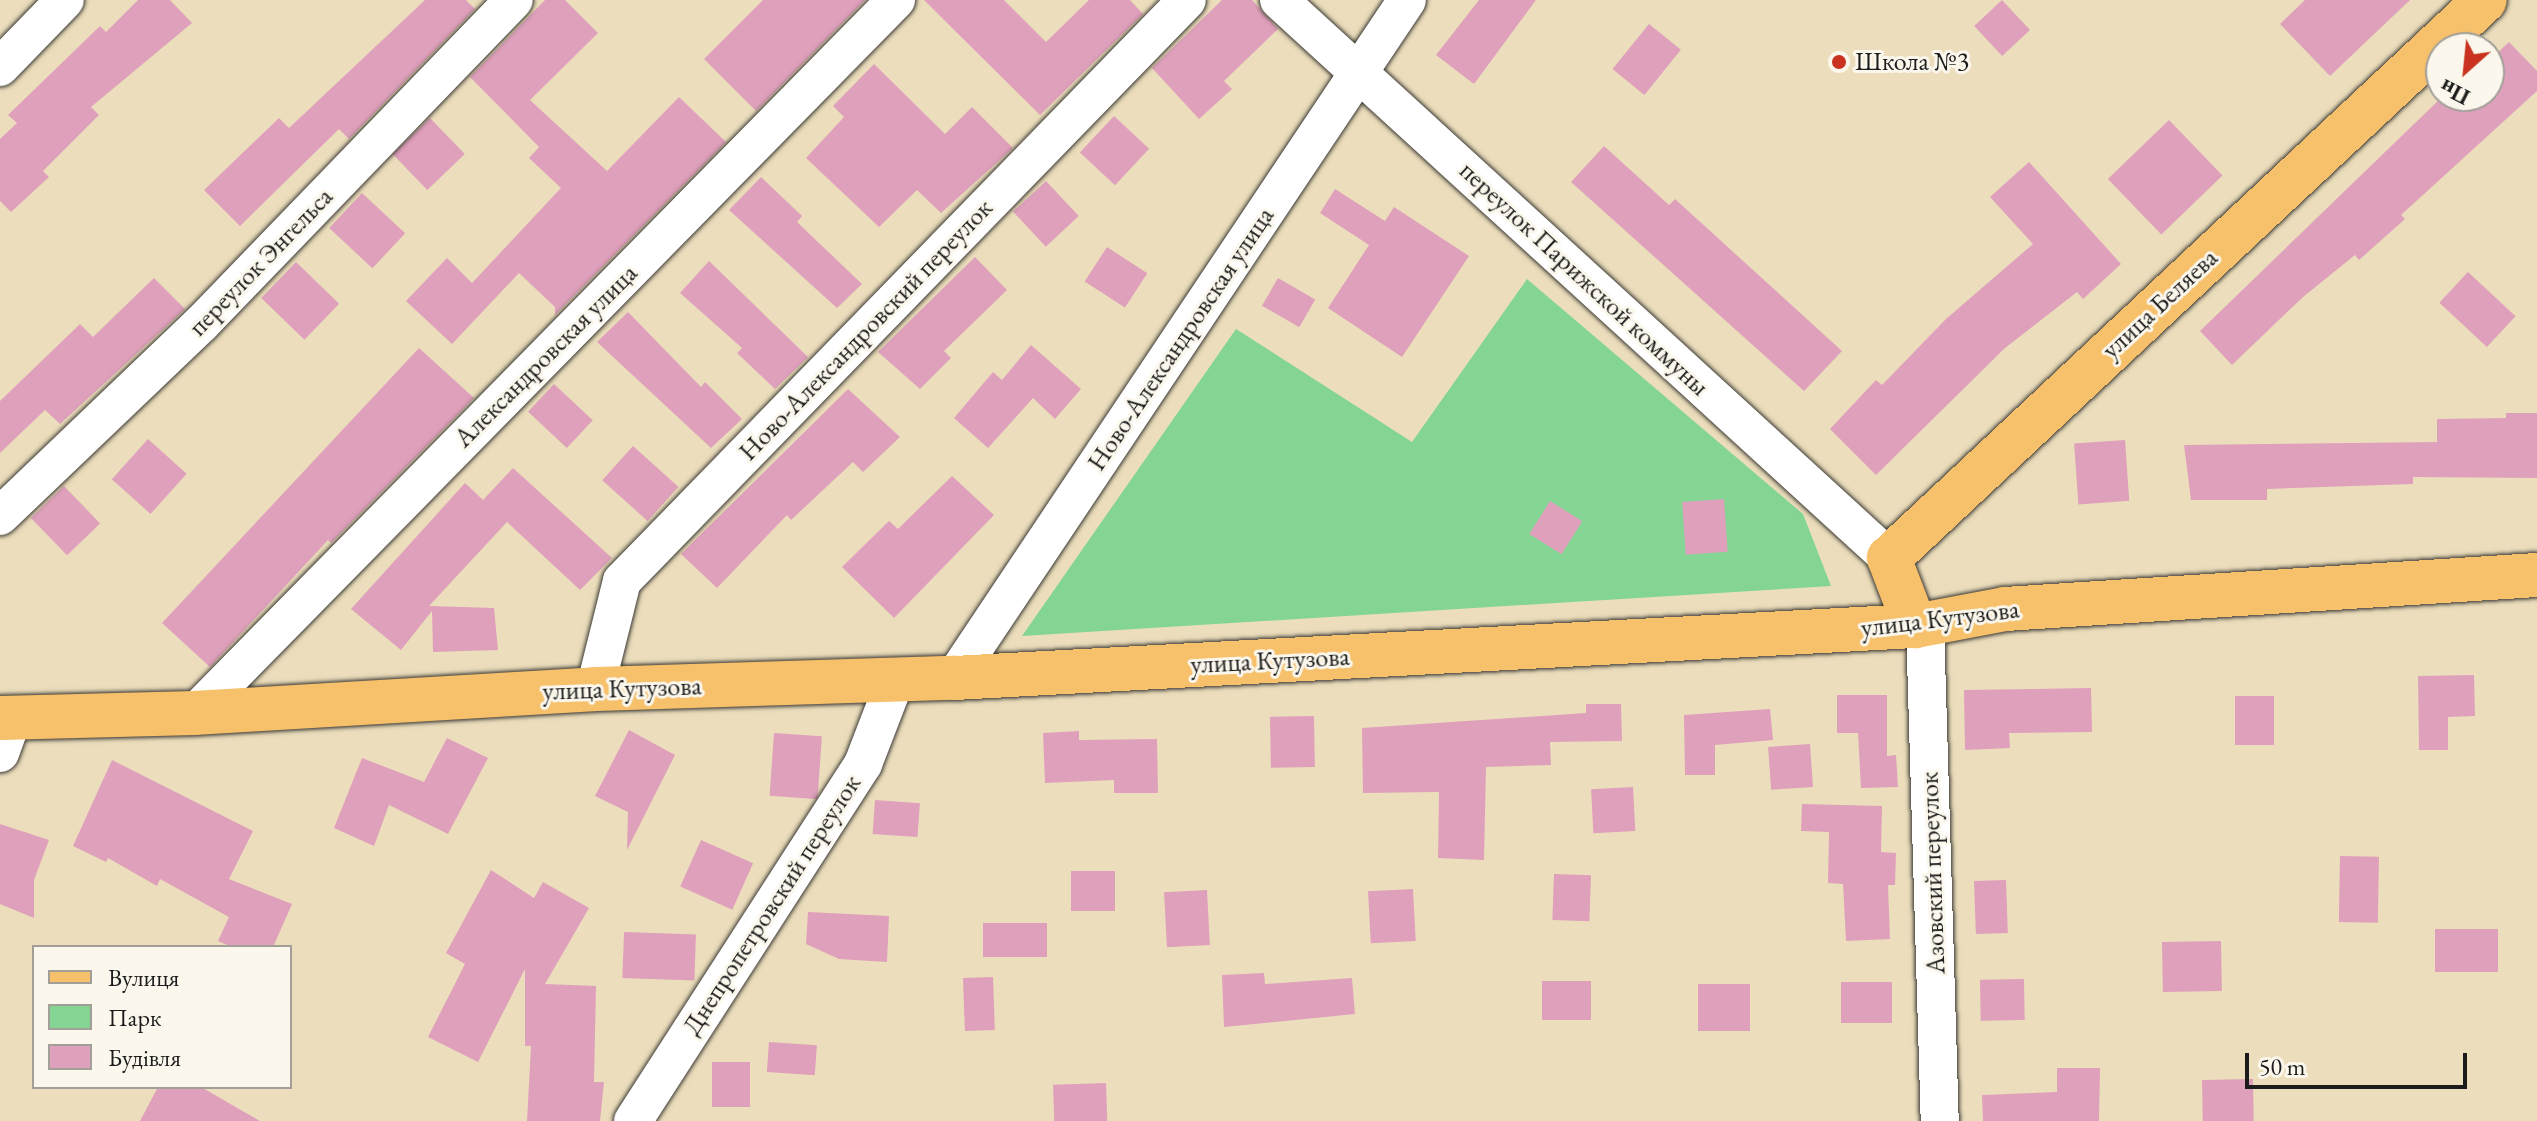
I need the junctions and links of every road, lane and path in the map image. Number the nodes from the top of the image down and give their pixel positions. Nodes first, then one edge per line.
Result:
1 (65, 0) edge
2 (514, 0) edge
3 (896, 0) edge
4 (1187, 0) edge
5 (1279, 0) edge
6 (1407, 0) edge
7 (2485, 0) edge
8 (0, 67) edge
9 (1360, 73) junction
10 (0, 516) edge
11 (1889, 558) junction
12 (2537, 575) edge
13 (1920, 625) junction
14 (954, 678) junction
15 (895, 681) junction
16 (595, 689) junction
17 (195, 713) junction
18 (4, 730) edge
19 (633, 1121) edge
20 (1940, 1121) edge

1 - 8 street
2 - 10 street, переулок Энгельса
3 - 17 street, Александровская улица
4 - 16 street, Ново-Александровский переулок
5 - 9 street, переулок Парижской коммуны
6 - 9 street, Ново-Александровская улица
7 - 11 main road, улица Беляева
9 - 11 street, переулок Парижской коммуны
9 - 14 street, Ново-Александровская улица
11 - 13 main road
12 - 13 main road, улица Кутузова
13 - 14 main road, улица Кутузова
13 - 20 street, Азовский переулок
14 - 15 main road, улица Кутузова
15 - 16 main road, улица Кутузова
15 - 19 street, Днепропетровский переулок
16 - 17 main road, улица Кутузова
17 - 18 main road, улица Кутузова

